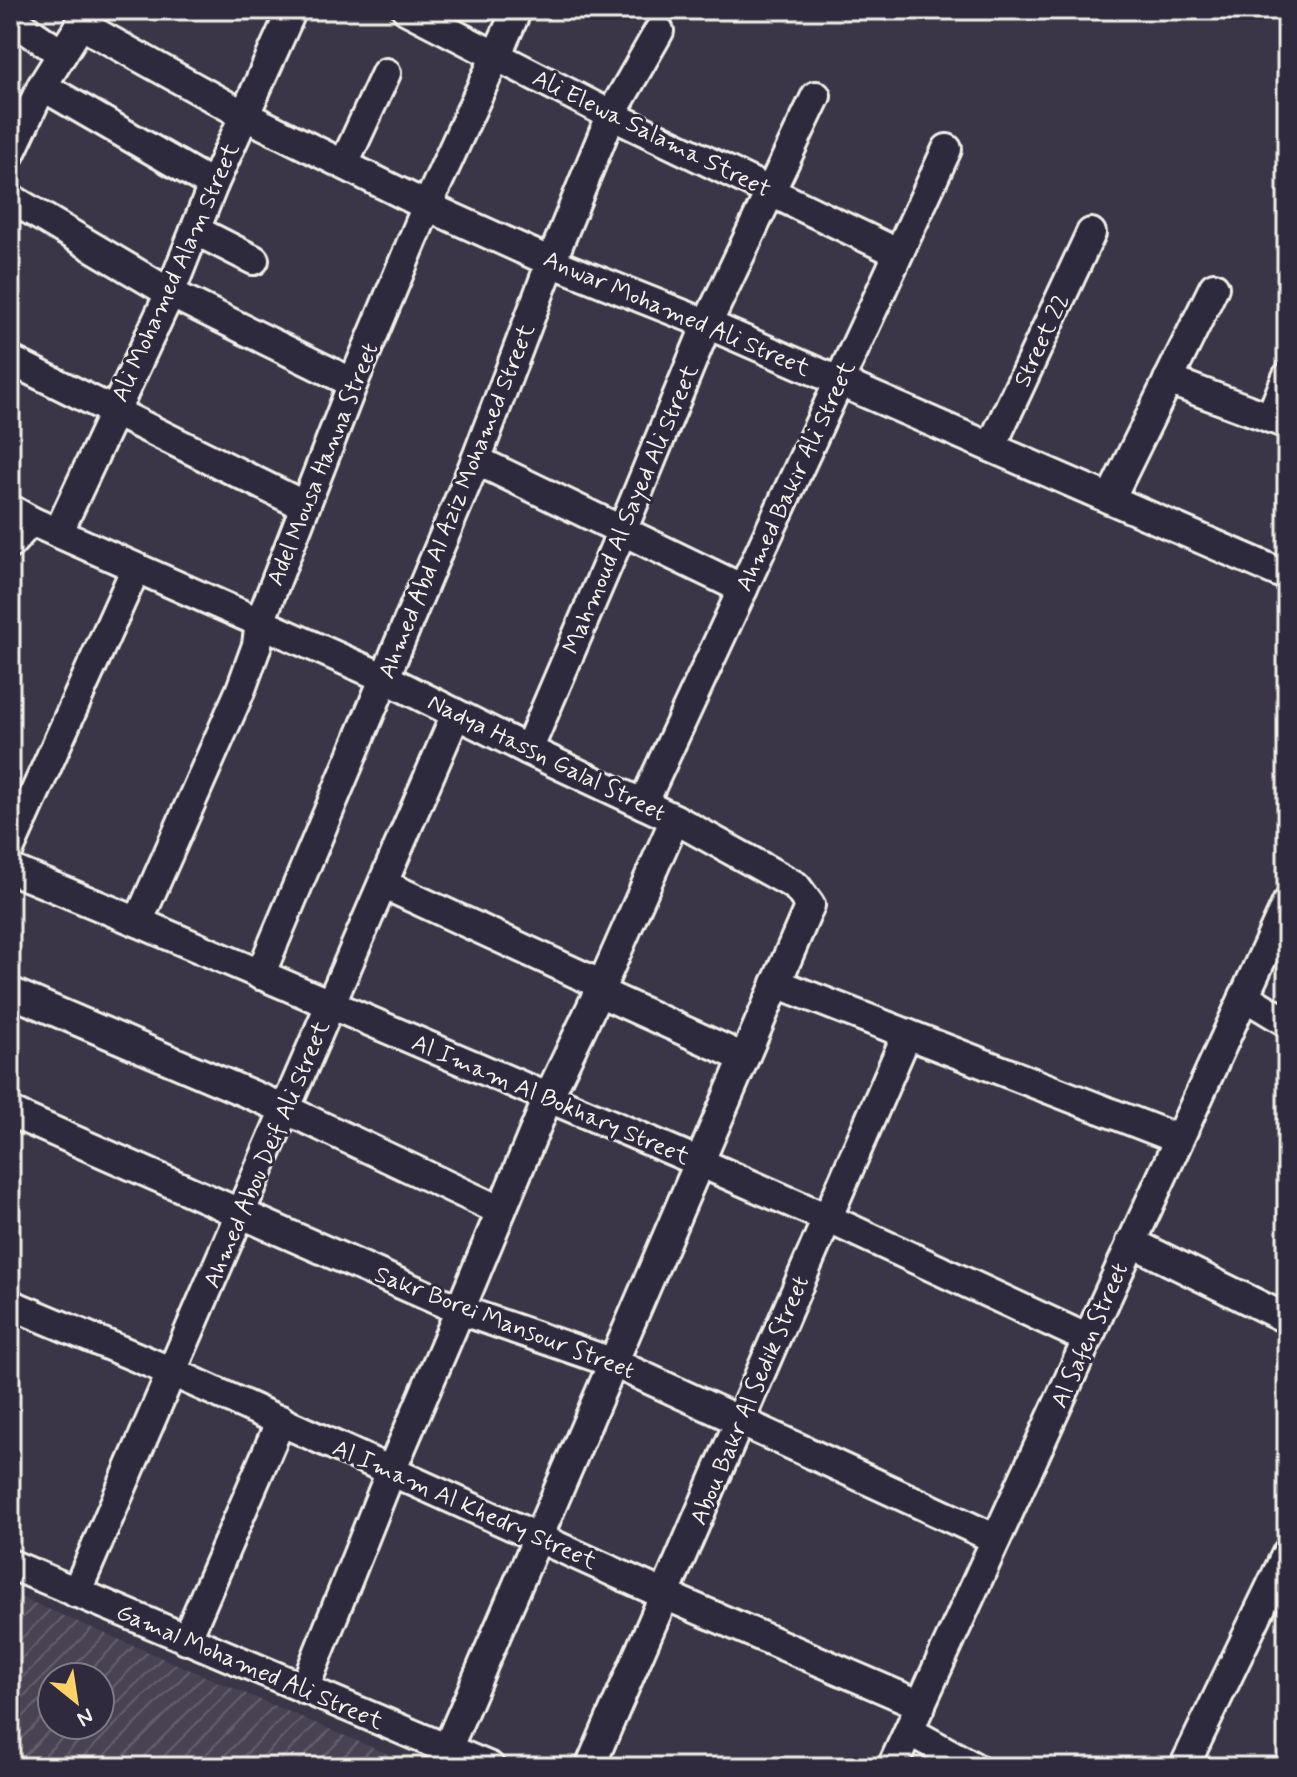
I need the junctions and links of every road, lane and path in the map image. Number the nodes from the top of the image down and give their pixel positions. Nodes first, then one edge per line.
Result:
1 (292, 10) edge
2 (407, 10) edge
3 (517, 10) edge
4 (84, 17) edge
5 (10, 18) edge
6 (659, 31) dead end
7 (62, 54) junction
8 (495, 56) junction
9 (386, 73) dead end
10 (42, 86) junction
11 (816, 96) dead end
12 (244, 115) junction
13 (611, 115) junction
14 (947, 149) dead end
15 (10, 154) edge
16 (344, 164) junction
17 (213, 185) junction
18 (771, 190) junction
19 (10, 198) edge
20 (427, 206) junction
21 (195, 230) junction
22 (1091, 233) dead end
23 (898, 253) junction
24 (254, 260) dead end
25 (551, 262) junction
26 (1214, 287) dead end
27 (170, 293) junction
28 (707, 324) junction
29 (10, 360) edge
30 (1287, 377) edge
31 (1168, 380) junction
32 (839, 382) junction
33 (353, 383) junction
34 (114, 411) junction
35 (1278, 421) edge
36 (991, 447) junction
37 (476, 460) junction
38 (1110, 499) junction
39 (305, 506) junction
40 (20, 515) edge
41 (622, 531) junction
42 (58, 533) junction
43 (10, 544) edge
44 (136, 568) junction
45 (1287, 576) edge
46 (743, 589) junction
47 (260, 622) junction
48 (385, 678) junction
49 (456, 714) junction
50 (528, 750) junction
51 (643, 804) junction
52 (675, 819) junction
53 (10, 848) edge
54 (10, 869) edge
55 (383, 884) junction
56 (1287, 903) edge
57 (138, 922) junction
58 (260, 975) junction
59 (776, 983) junction
60 (600, 988) junction
61 (10, 992) edge
62 (1244, 996) junction
63 (331, 1005) junction
64 (1287, 1022) edge
65 (907, 1034) junction
66 (744, 1058) junction
67 (548, 1098) junction
68 (285, 1109) junction
69 (10, 1112) edge
70 (1178, 1139) junction
71 (699, 1162) junction
72 (501, 1211) junction
73 (241, 1212) junction
74 (827, 1218) junction
75 (1131, 1242) junction
76 (10, 1304) edge
77 (460, 1310) junction
78 (1287, 1319) edge
79 (1088, 1339) junction
80 (614, 1363) junction
81 (172, 1372) junction
82 (281, 1420) junction
83 (741, 1421) junction
84 (391, 1471) junction
85 (538, 1538) junction
86 (996, 1539) junction
87 (1287, 1553) edge
88 (10, 1564) edge
89 (76, 1593) junction
90 (665, 1595) junction
91 (1277, 1601) edge
92 (186, 1640) junction
93 (304, 1689) junction
94 (921, 1705) junction
95 (909, 1731) junction
96 (447, 1749) junction
97 (490, 1767) edge
98 (590, 1767) edge
99 (892, 1767) edge
100 (974, 1767) edge
101 (1184, 1767) edge

1 - 12 street, Ali Mohamed Alam Street
2 - 8 street, Ali Elewa Salama Street
3 - 8 street, Adel Mousa Hanna Street
4 - 7 street
4 - 12 street, Anwar Mohamed Ali Street
5 - 7 street
6 - 13 street, Ahmed Abd Al Aziz Mohamed Street
7 - 10 street
8 - 13 street, Ali Elewa Salama Street
8 - 20 street, Adel Mousa Hanna Street
9 - 16 street
10 - 15 street
10 - 17 street
11 - 18 street, Mahmoud Al Sayed Ali Street
12 - 16 street, Anwar Mohamed Ali Street
12 - 17 street, Ali Mohamed Alam Street
13 - 18 street, Ali Elewa Salama Street
13 - 25 street, Ahmed Abd Al Aziz Mohamed Street
14 - 23 street, Ahmed Bakir Ali Street
16 - 20 street, Anwar Mohamed Ali Street
17 - 21 street, Ali Mohamed Alam Street
18 - 23 street, Ali Elewa Salama Street
18 - 28 street, Mahmoud Al Sayed Ali Street
19 - 27 street
20 - 25 street, Anwar Mohamed Ali Street
20 - 33 street, Adel Mousa Hanna Street
21 - 24 street
21 - 27 street, Ali Mohamed Alam Street
22 - 36 street, Street 22
23 - 32 street, Ahmed Bakir Ali Street
25 - 28 street, Anwar Mohamed Ali Street
25 - 37 street, Ahmed Abd Al Aziz Mohamed Street
26 - 31 street
27 - 33 street
27 - 34 street, Ali Mohamed Alam Street
28 - 32 street, Anwar Mohamed Ali Street
28 - 41 street, Mahmoud Al Sayed Ali Street
29 - 34 street
30 - 35 street
31 - 35 street
31 - 38 street
32 - 36 street, Anwar Mohamed Ali Street
32 - 46 street, Ahmed Bakir Ali Street
33 - 39 street, Adel Mousa Hanna Street
34 - 39 street
34 - 42 street, Ali Mohamed Alam Street
36 - 38 street, Anwar Mohamed Ali Street
37 - 41 street
37 - 48 street, Ahmed Abd Al Aziz Mohamed Street
38 - 45 street, Anwar Mohamed Ali Street
39 - 47 street, Adel Mousa Hanna Street
40 - 42 street, Nadya Hassn Galal Street
40 - 43 street
41 - 46 street
41 - 50 street, Mahmoud Al Sayed Ali Street
42 - 44 street, Nadya Hassn Galal Street
44 - 47 street, Nadya Hassn Galal Street
44 - 53 street
46 - 51 street, Ahmed Bakir Ali Street
47 - 48 street, Nadya Hassn Galal Street
47 - 57 street, Adel Mousa Hanna Street
48 - 49 street, Nadya Hassn Galal Street
48 - 58 street, Ahmed Abd Al Aziz Mohamed Street
49 - 50 street, Nadya Hassn Galal Street
49 - 55 street, Ahmed Abou Deif Ali Street
50 - 51 street, Nadya Hassn Galal Street
51 - 52 street, Nadya Hassn Galal Street
52 - 59 street, Nadya Hassn Galal Street
52 - 60 street
54 - 57 street, Al Imam Al Bokhary Street
55 - 60 street
55 - 63 street, Ahmed Abou Deif Ali Street
56 - 62 street, Al Safen Street
57 - 58 street, Al Imam Al Bokhary Street
58 - 63 street, Al Imam Al Bokhary Street
59 - 65 street
59 - 66 street
60 - 66 street
60 - 67 street
61 - 68 street
62 - 64 street
62 - 70 street, Al Safen Street
63 - 67 street, Al Imam Al Bokhary Street
63 - 68 street, Ahmed Abou Deif Ali Street
65 - 70 street
65 - 74 street, Abou Bakr Al Sedik Street
66 - 71 street
67 - 71 street, Al Imam Al Bokhary Street
67 - 72 street
68 - 72 street
68 - 73 street, Ahmed Abou Deif Ali Street
69 - 73 street, Sakr Borei Mansour Street
70 - 75 street, Al Safen Street
71 - 74 street, Al Imam Al Bokhary Street
71 - 80 street
72 - 77 street
73 - 77 street, Sakr Borei Mansour Street
73 - 81 street, Ahmed Abou Deif Ali Street
74 - 79 street, Al Imam Al Bokhary Street
74 - 83 street, Abou Bakr Al Sedik Street
75 - 78 street
75 - 79 street, Al Safen Street
76 - 81 street, Al Imam Al Khedry Street
77 - 80 street, Sakr Borei Mansour Street
77 - 84 street
79 - 86 street, Al Safen Street
80 - 83 street, Sakr Borei Mansour Street
80 - 85 street
81 - 82 street, Al Imam Al Khedry Street
81 - 89 street, Ahmed Abou Deif Ali Street
82 - 84 street, Al Imam Al Khedry Street
82 - 92 street
83 - 86 street, Sakr Borei Mansour Street
83 - 90 street, Abou Bakr Al Sedik Street
84 - 85 street, Al Imam Al Khedry Street
84 - 93 street
85 - 90 street, Al Imam Al Khedry Street
85 - 96 street
86 - 94 street, Al Safen Street
87 - 91 street
88 - 89 street, Gamal Mohamed Ali Street
89 - 92 street, Gamal Mohamed Ali Street
90 - 94 street, Al Imam Al Khedry Street
90 - 98 street, Abou Bakr Al Sedik Street
91 - 101 street
92 - 93 street, Gamal Mohamed Ali Street
93 - 96 street, Gamal Mohamed Ali Street
94 - 95 street, Al Safen Street
95 - 99 street, Al Safen Street
95 - 100 street
96 - 97 street, Gamal Mohamed Ali Street

